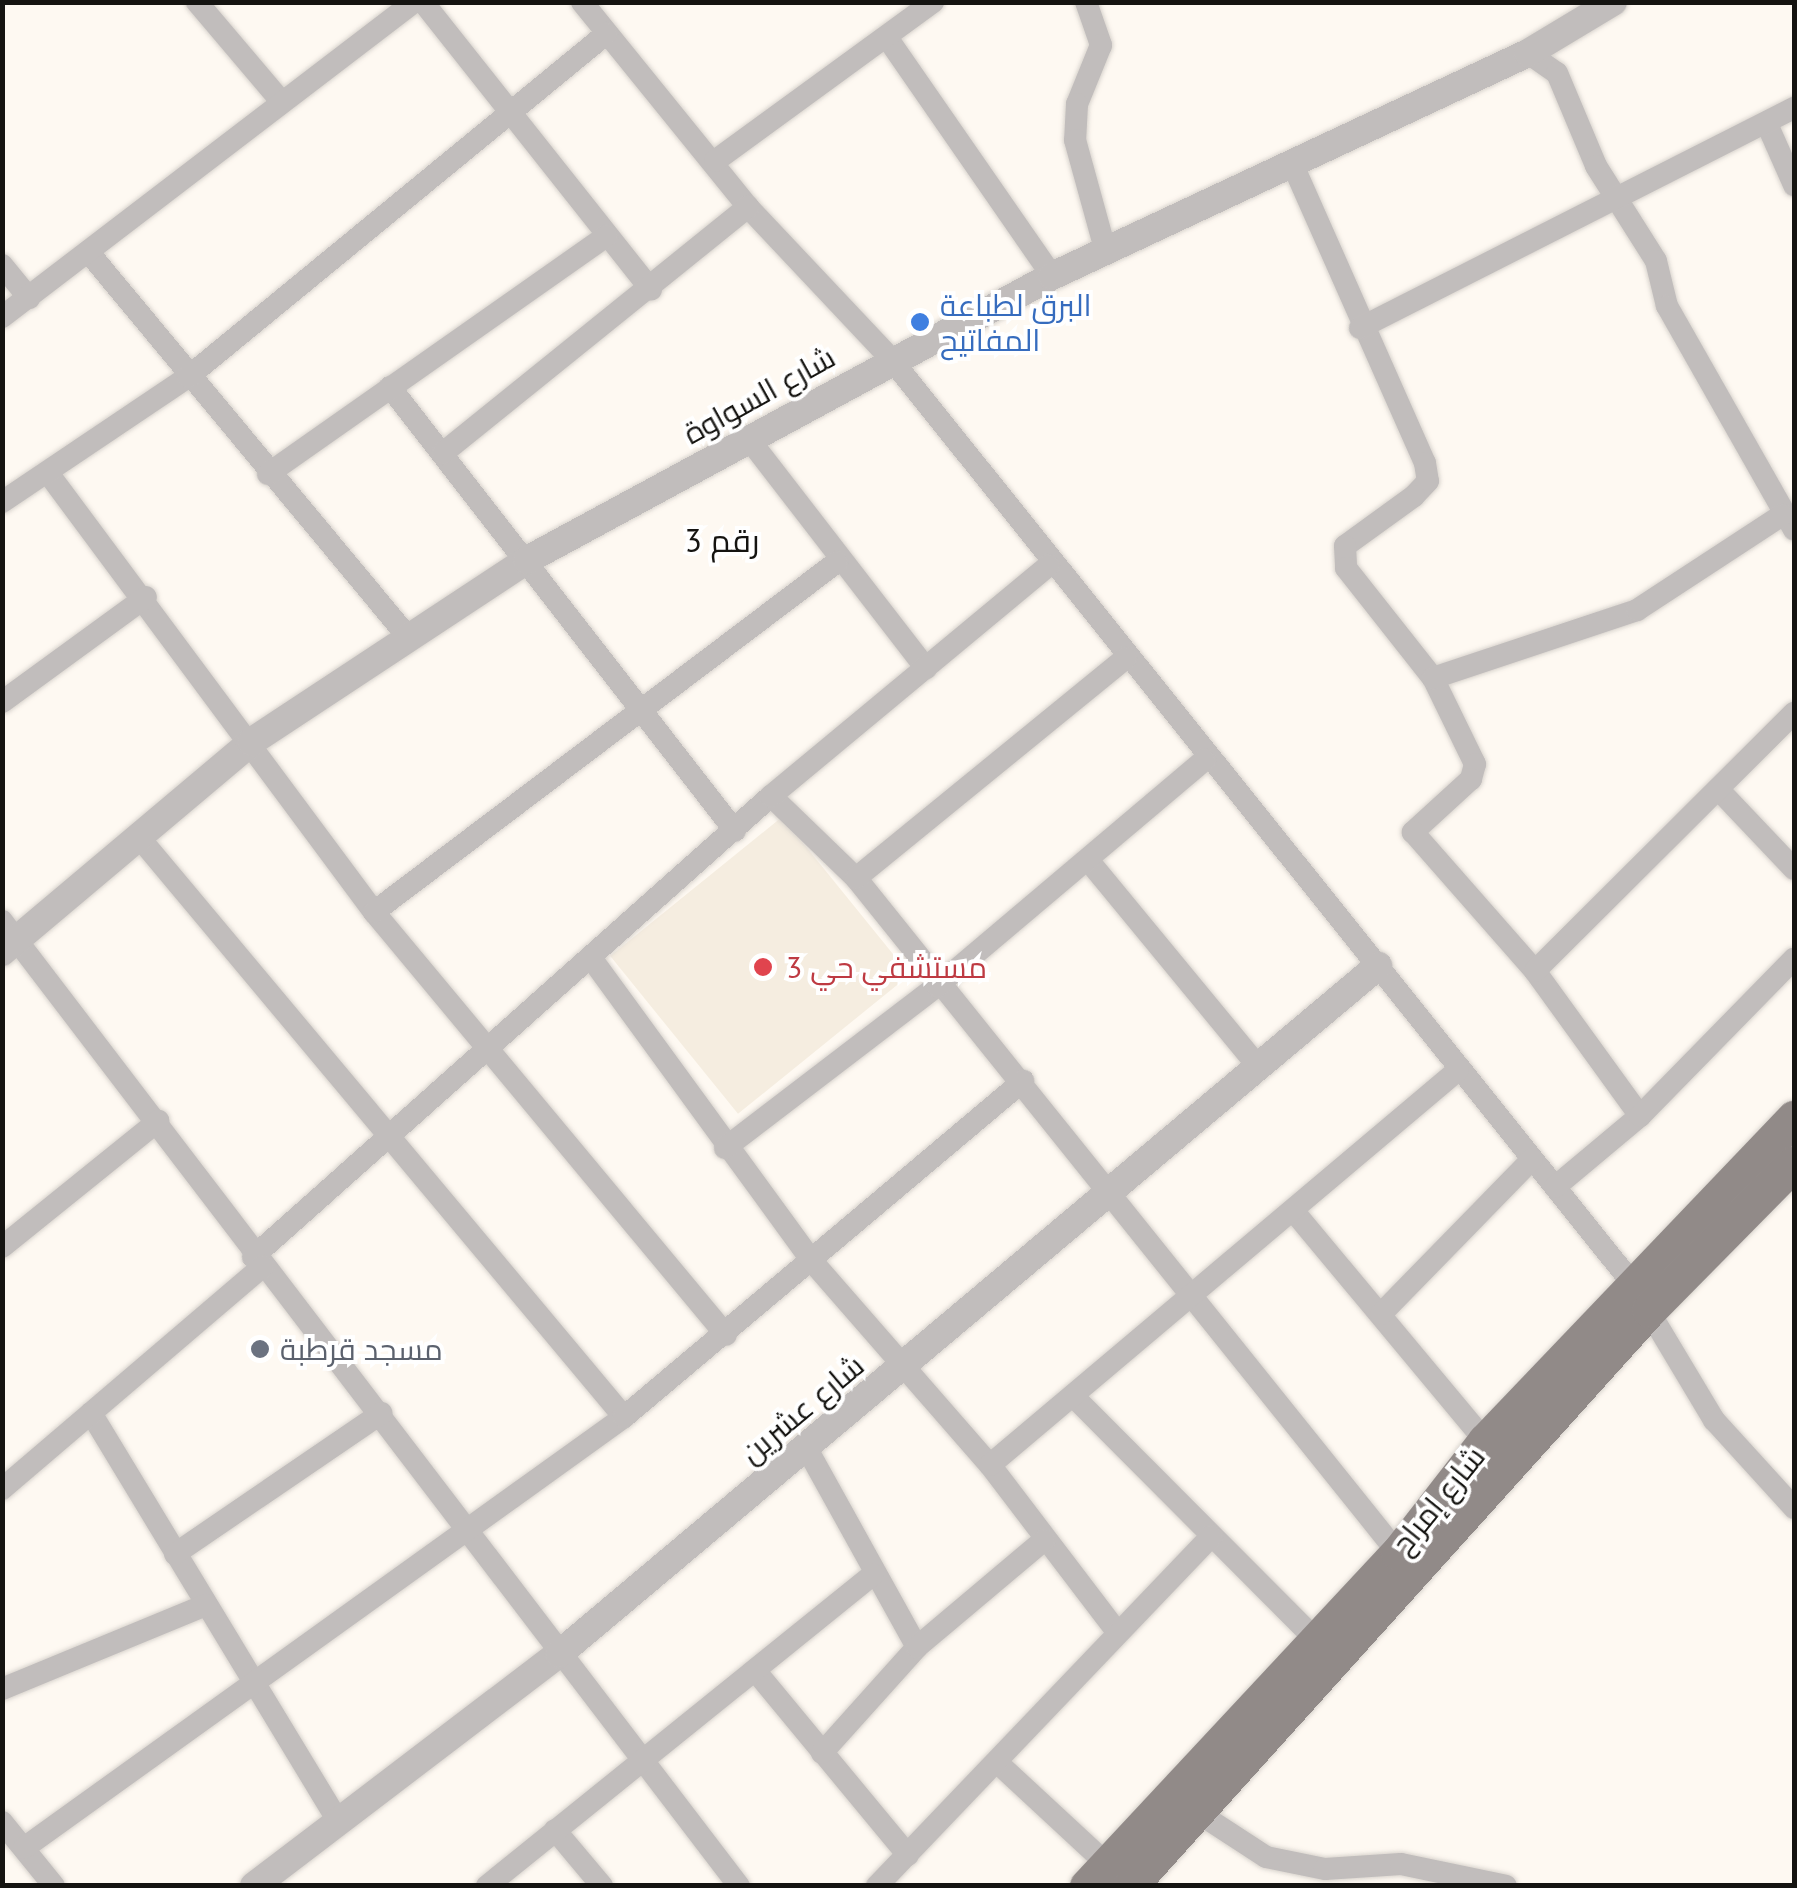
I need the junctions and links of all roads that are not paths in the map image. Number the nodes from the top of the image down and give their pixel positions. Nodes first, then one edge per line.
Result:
1 (197, 2) edge
2 (414, 2) edge
3 (423, 2) edge
4 (582, 2) edge
5 (933, 2) edge
6 (1086, 2) edge
7 (1613, 2) edge
8 (606, 34) junction
9 (888, 38) junction
10 (1528, 53) junction
11 (281, 100) junction
12 (1794, 108) edge
13 (516, 114) junction
14 (1767, 124) junction
15 (715, 160) junction
16 (1292, 164) junction
17 (1794, 185) edge
18 (1615, 195) junction
19 (748, 206) junction
20 (607, 236) junction
21 (1105, 249) junction
22 (90, 254) junction
23 (2, 265) edge
24 (1052, 276) junction
25 (651, 290) junction
26 (28, 298) junction
27 (2, 317) edge
28 (1360, 328) junction
29 (890, 359) junction
30 (188, 377) junction
31 (390, 388) junction
32 (748, 438) junction
33 (443, 452) junction
34 (48, 473) junction
35 (268, 474) junction
36 (3, 502) edge
37 (1788, 522) edge
38 (527, 560) junction
39 (837, 562) junction
40 (1049, 565) junction
41 (146, 596) junction
42 (405, 634) junction
43 (1126, 658) junction
44 (926, 668) junction
45 (1433, 678) junction
46 (2, 702) edge
47 (639, 712) junction
48 (1794, 713) edge
49 (251, 742) junction
50 (1204, 760) junction
51 (1718, 788) junction
52 (772, 796) junction
53 (735, 831) junction
54 (138, 836) junction
55 (1088, 860) junction
56 (1794, 869) edge
57 (856, 878) junction
58 (374, 912) junction
59 (7, 938) edge
60 (1794, 959) edge
61 (594, 962) junction
62 (1378, 966) junction
63 (1535, 971) junction
64 (936, 986) junction
65 (493, 1048) junction
66 (1256, 1064) junction
67 (1458, 1070) junction
68 (1022, 1081) junction
69 (1640, 1116) junction
70 (1794, 1118) edge
71 (158, 1121) junction
72 (390, 1135) junction
73 (725, 1148) junction
74 (1532, 1159) junction
75 (1794, 1163) edge
76 (1556, 1186) junction
77 (1107, 1189) junction
78 (1296, 1214) junction
79 (2, 1247) edge
80 (811, 1260) junction
81 (258, 1262) junction
82 (1641, 1296) junction
83 (1192, 1302) junction
84 (1382, 1314) junction
85 (726, 1335) junction
86 (900, 1370) junction
87 (1077, 1400) junction
88 (91, 1412) junction
89 (382, 1412) junction
90 (624, 1417) junction
91 (1485, 1441) junction
92 (806, 1447) junction
93 (990, 1465) junction
94 (2, 1489) edge
95 (1794, 1508) edge
96 (469, 1533) junction
97 (1212, 1536) junction
98 (1044, 1540) junction
99 (1398, 1552) junction
100 (175, 1554) junction
101 (872, 1576) junction
102 (206, 1605) junction
103 (1117, 1632) junction
104 (1316, 1640) junction
105 (918, 1646) junction
106 (559, 1654) junction
107 (758, 1674) junction
108 (257, 1688) junction
109 (2, 1690) edge
110 (822, 1752) junction
111 (640, 1764) junction
112 (1001, 1766) junction
113 (1196, 1812) junction
114 (2, 1822) edge
115 (338, 1823) junction
116 (555, 1830) junction
117 (24, 1848) junction
118 (908, 1855) junction
119 (1108, 1878) edge
120 (1502, 1885) edge
121 (54, 1886) edge
122 (254, 1886) edge
123 (488, 1886) edge
124 (602, 1886) edge
125 (740, 1886) edge
126 (877, 1886) edge

1 - 11 street
2 - 11 street
3 - 13 street
4 - 8 street
5 - 9 street
6 - 21 street
7 - 10 street, شارع السواوة
8 - 13 street
8 - 15 street
9 - 15 street
9 - 24 street
10 - 16 street, شارع السواوة
10 - 18 street
11 - 22 street
12 - 14 street
13 - 20 street
13 - 30 street
14 - 17 street
14 - 18 street
15 - 19 street
16 - 21 street, شارع السواوة
16 - 28 street
18 - 28 street
18 - 37 street
19 - 25 street
19 - 29 street
20 - 25 street
20 - 31 street
21 - 24 street, شارع السواوة
22 - 26 street
22 - 30 street
23 - 26 street
24 - 29 street, شارع السواوة
25 - 33 street
26 - 27 street
28 - 45 street
29 - 32 street, شارع السواوة
29 - 40 street
30 - 34 street
30 - 35 street
31 - 33 street
31 - 35 street
32 - 38 street, شارع السواوة
32 - 39 street
33 - 38 street
34 - 36 street
34 - 41 street
35 - 42 street
37 - 45 street
38 - 42 street, شارع السواوة
38 - 47 street
39 - 44 street
39 - 47 street
40 - 43 street
40 - 44 street
41 - 46 street
41 - 49 street
42 - 49 street, شارع السواوة
43 - 50 street
43 - 57 street
44 - 52 street
45 - 63 street
47 - 53 street
47 - 58 street
48 - 51 street
49 - 54 street, شارع السواوة
49 - 58 street
50 - 55 street
50 - 62 street
51 - 56 street
51 - 63 street
52 - 53 street
52 - 57 street
53 - 61 street
54 - 59 street, شارع السواوة
54 - 72 street
55 - 64 street
55 - 66 street
57 - 64 street
58 - 65 street
59 - 71 street
60 - 69 street
61 - 65 street
61 - 73 street
62 - 66 street, شارع عشرين
62 - 67 street
63 - 69 street
64 - 68 street
64 - 73 street
65 - 72 street
65 - 85 street
66 - 77 street, شارع عشرين
67 - 74 street
67 - 78 street
68 - 77 street
68 - 80 street
69 - 76 street
70 - 82 main road, شارع إمراح
71 - 79 street
71 - 81 street
72 - 81 street
72 - 90 street
73 - 80 street
74 - 76 street
74 - 84 street
75 - 82 main road, شارع إمراح
76 - 82 street
77 - 83 street
77 - 86 street, شارع عشرين
78 - 83 street
78 - 84 street
80 - 85 street
80 - 86 street
81 - 88 street
81 - 89 street
82 - 91 main road, شارع إمراح
82 - 95 street
82 - 113 main road, شارع إمراح
83 - 87 street
83 - 99 street
84 - 91 street
85 - 90 street
86 - 92 street, شارع عشرين
86 - 93 street
87 - 93 street
87 - 97 street
88 - 94 street
88 - 100 street
89 - 96 street
89 - 100 street
90 - 96 street
91 - 99 main road, شارع إمراح
92 - 101 street
92 - 106 street, شارع عشرين
93 - 98 street
96 - 106 street
96 - 108 street
97 - 103 street
97 - 104 street
98 - 103 street
98 - 105 street
99 - 104 main road, شارع إمراح
100 - 102 street
101 - 105 street
101 - 107 street
102 - 108 street
102 - 109 street
103 - 112 street
104 - 119 main road, شارع إمراح
105 - 110 street
106 - 111 street
106 - 115 street, شارع عشرين
107 - 110 street
107 - 111 street
108 - 115 street
108 - 117 street
110 - 118 street
111 - 116 street
111 - 125 street
112 - 118 street
112 - 119 street
113 - 119 main road, شارع إمراح
113 - 120 street
114 - 117 street
115 - 122 street, شارع عشرين
116 - 123 street
116 - 124 street
117 - 121 street
118 - 126 street

